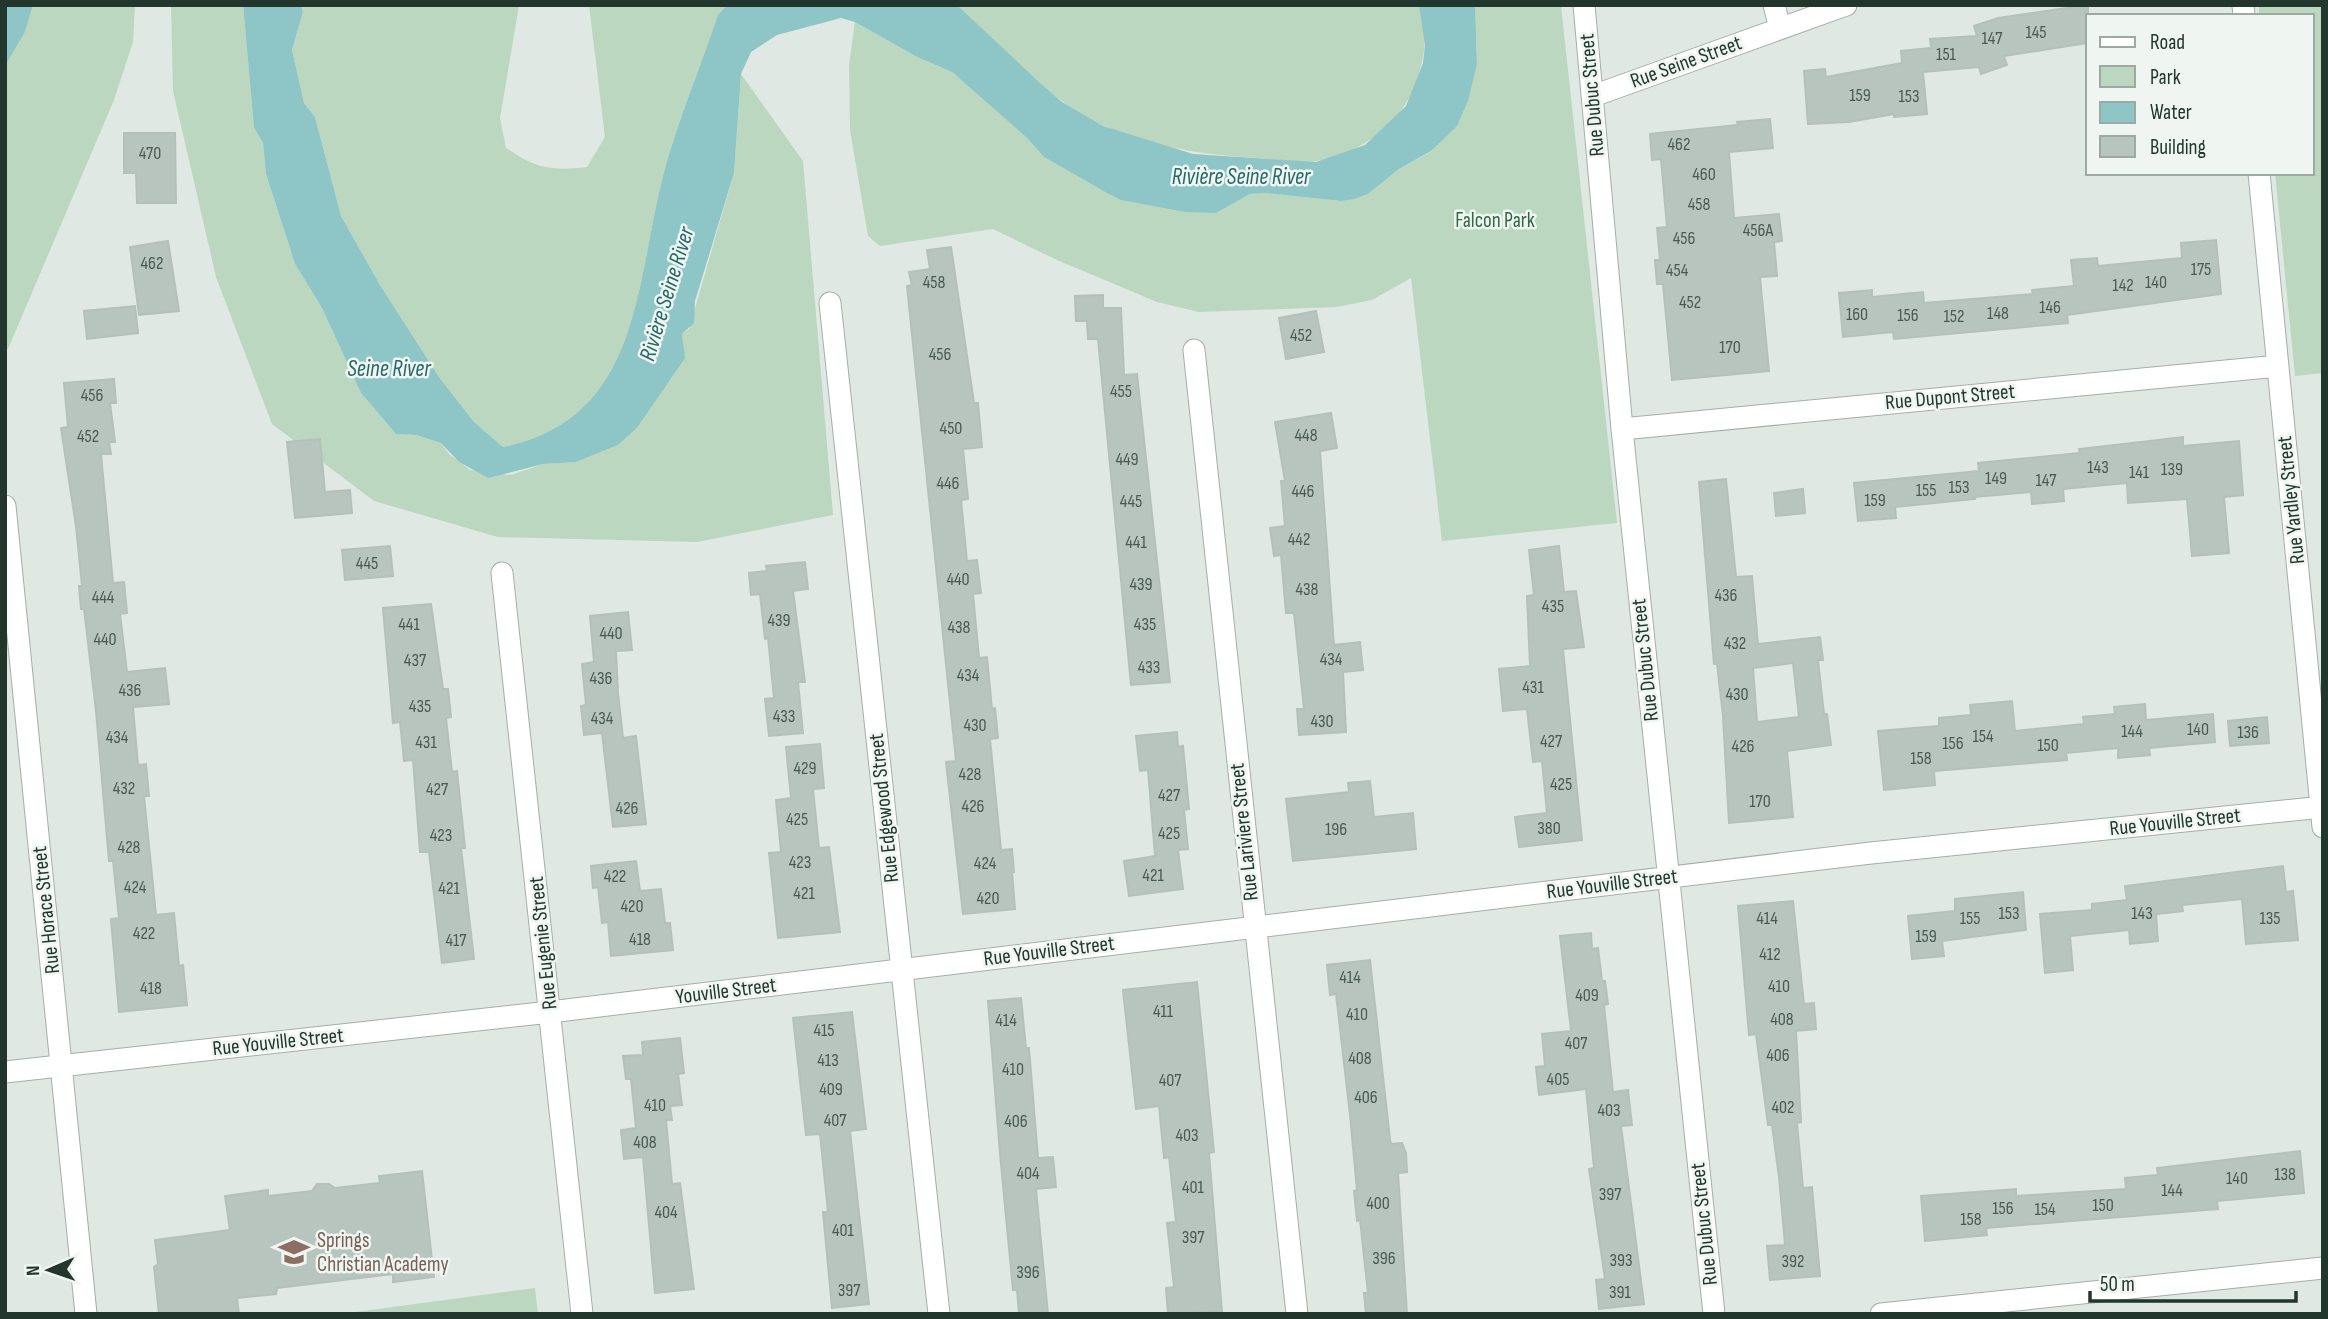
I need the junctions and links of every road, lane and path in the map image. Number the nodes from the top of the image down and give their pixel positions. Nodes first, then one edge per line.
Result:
1 (1584, 5) edge
2 (1774, 5) edge
3 (1846, 5) edge
4 (1780, 28) junction
5 (1593, 96) junction
6 (2259, 175) edge
7 (830, 303) dead end
8 (1194, 350) dead end
9 (2278, 366) junction
10 (1622, 429) junction
11 (5, 506) edge
12 (502, 573) dead end
13 (2322, 814) edge
14 (1667, 877) junction
15 (1255, 927) junction
16 (901, 968) junction
17 (550, 1012) junction
18 (61, 1066) junction
19 (5, 1072) edge
20 (2323, 1268) edge
21 (86, 1314) edge
22 (582, 1314) edge
23 (939, 1314) edge
24 (1297, 1314) edge
25 (1714, 1314) edge
26 (1881, 1314) edge

1 - 5 street, Rue Dubuc Street
2 - 4 street
3 - 4 street, Rue Seine Street
4 - 5 street, Rue Seine Street
5 - 10 street, Rue Dubuc Street
6 - 9 street, Rue Yardley Street
7 - 16 street, Rue Edgewood Street
8 - 15 street, Rue Lariviere Street
9 - 10 street, Rue Dupont Street
9 - 13 street, Rue Yardley Street
10 - 14 street, Rue Dubuc Street
11 - 18 street, Rue Horace Street
12 - 17 street, Rue Eugenie Street
13 - 14 street, Rue Youville Street
14 - 15 street, Rue Youville Street
14 - 25 street, Rue Dubuc Street
15 - 16 street, Rue Youville Street
15 - 24 street, Rue Lariviere Street
16 - 17 street, Youville Street
16 - 23 street, Rue Edgewood Street
17 - 18 street, Rue Youville Street
17 - 22 street, Rue Eugenie Street
18 - 19 street, Rue Youville Street
18 - 21 street, Rue Horace Street
20 - 26 street

